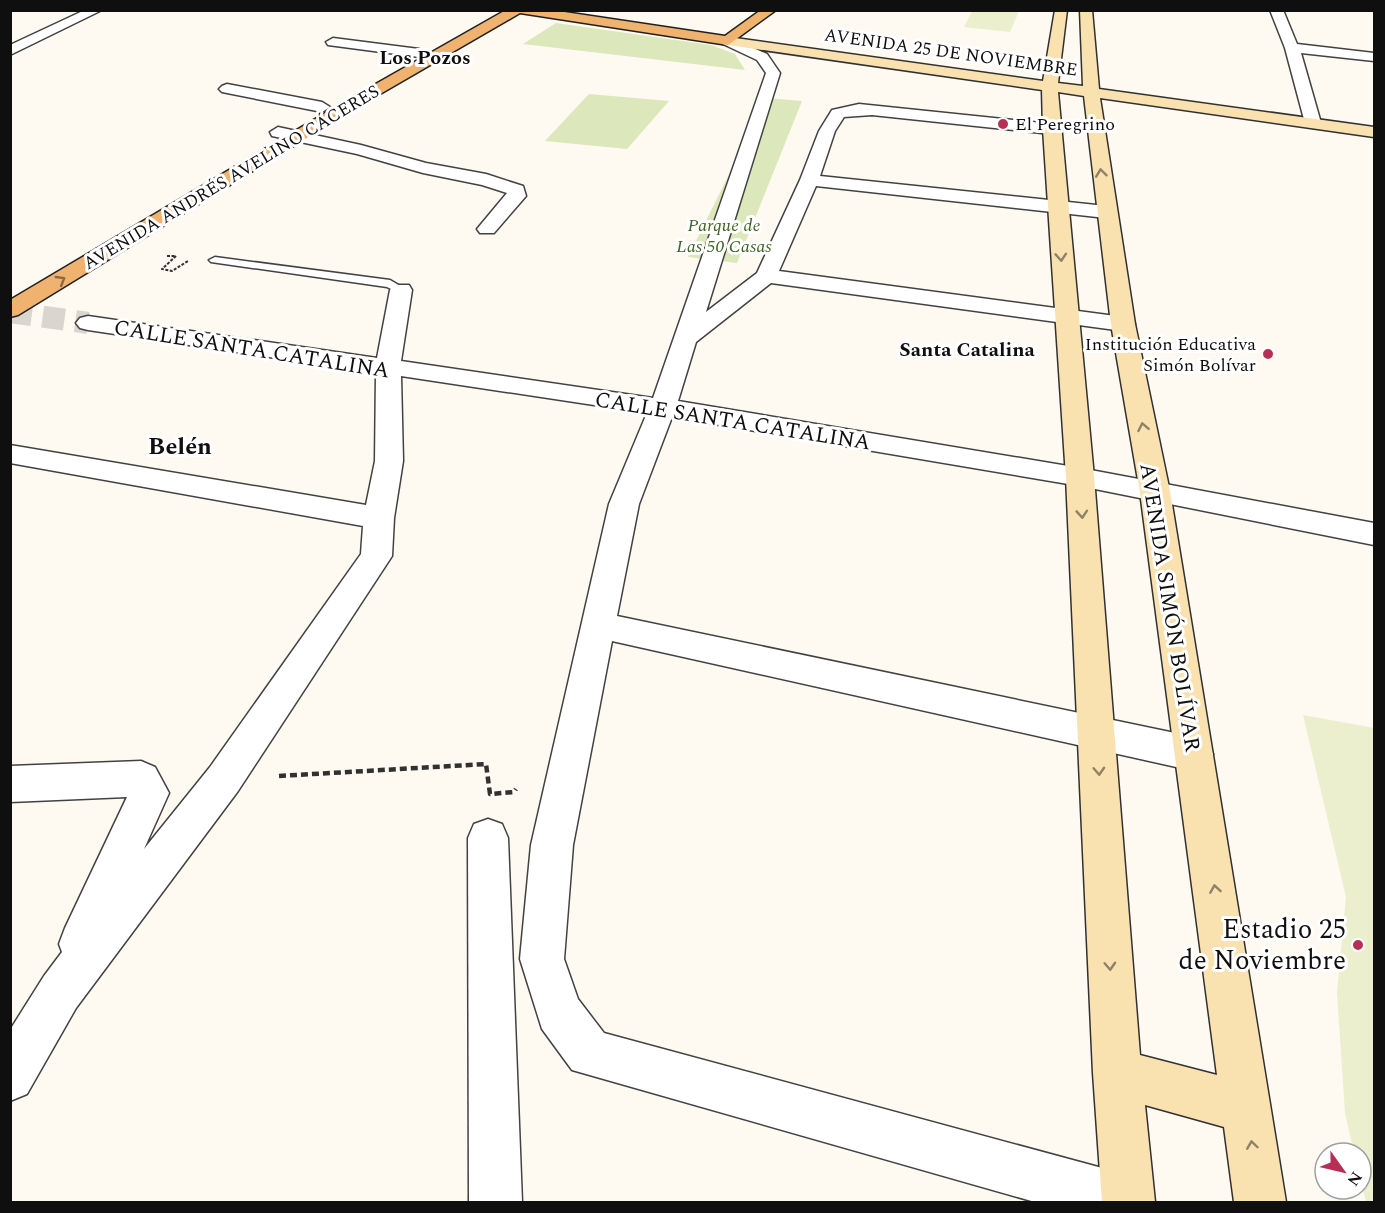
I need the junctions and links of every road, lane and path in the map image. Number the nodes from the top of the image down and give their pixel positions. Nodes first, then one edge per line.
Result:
1 (96, 10) edge
2 (497, 10) edge
3 (516, 10) edge
4 (522, 10) edge
5 (770, 10) edge
6 (1061, 10) edge
7 (1086, 10) edge
8 (1276, 10) edge
9 (734, 22) edge
10 (333, 42) dead end
11 (1292, 48) junction
12 (10, 51) edge
13 (419, 53) junction
14 (1374, 57) edge
15 (1050, 85) junction
16 (227, 89) dead end
17 (1091, 92) junction
18 (322, 106) junction
19 (1313, 123) junction
20 (1051, 129) junction
21 (1374, 132) edge
22 (288, 134) junction
23 (809, 180) junction
24 (1057, 207) junction
25 (1106, 212) junction
26 (487, 229) dead end
27 (162, 259) dead end
28 (215, 260) joint
29 (766, 276) junction
30 (10, 288) edge
31 (401, 290) joint
32 (10, 310) edge
33 (1065, 316) junction
34 (88, 323) tunnel mouth
35 (1123, 324) junction
36 (687, 339) junction
37 (388, 368) junction
38 (663, 407) junction
39 (10, 454) edge
40 (1080, 477) junction
41 (1155, 492) junction
42 (379, 518) junction
43 (1374, 534) edge
44 (597, 625) junction
45 (1096, 731) junction
46 (1194, 754) junction
47 (570, 760) junction
48 (224, 779) junction
49 (10, 784) edge
50 (489, 838) dead end
51 (60, 992) junction
52 (1117, 1073) junction
53 (10, 1077) edge
54 (1246, 1108) junction
55 (496, 1203) edge
56 (1128, 1203) edge
57 (1260, 1203) edge

1 - 12 street
2 - 13 main road, AVENIDA ANDRÉS AVELINO CÁCERES
3 - 22 main road, AVENIDA ANDRÉS AVELINO CÁCERES
4 - 9 main road, AVENIDA 25 DE NOVIEMBRE
5 - 9 main road
6 - 15 main road
7 - 17 main road, AVENIDA SIMÓN BOLÍVAR
8 - 11 street
9 - 15 main road, AVENIDA 25 DE NOVIEMBRE
9 - 36 street
10 - 13 street
11 - 14 street
11 - 19 street
13 - 18 main road, AVENIDA ANDRÉS AVELINO CÁCERES
15 - 17 main road, AVENIDA 25 DE NOVIEMBRE
15 - 20 main road
16 - 18 street
17 - 19 main road, AVENIDA 25 DE NOVIEMBRE
25 -> 17 main road, AVENIDA SIMÓN BOLÍVAR
18 - 22 main road, AVENIDA ANDRÉS AVELINO CÁCERES
19 - 21 main road, AVENIDA 25 DE NOVIEMBRE
20 - 23 street
20 - 24 main road
22 - 26 street
22 - 30 main road, AVENIDA ANDRÉS AVELINO CÁCERES
32 -> 22 main road, AVENIDA ANDRÉS AVELINO CÁCERES
23 - 24 street
23 - 29 street
24 - 25 street
24 -> 33 main road
25 - 35 main road, AVENIDA SIMÓN BOLÍVAR
27 - 28 path
28 - 31 lane
29 - 33 street
29 - 36 street
31 - 37 street
33 - 35 street
33 - 40 main road
34 - 37 street, CALLE SANTA CATALINA
41 -> 35 main road, AVENIDA SIMÓN BOLÍVAR
36 - 38 street
37 - 38 street, CALLE SANTA CATALINA
37 - 42 street
38 - 40 street, CALLE SANTA CATALINA
38 - 44 street
39 - 42 street
40 - 41 street, CALLE SANTA CATALINA
40 -> 45 main road
41 - 43 street, CALLE SANTA CATALINA
41 - 46 main road, AVENIDA SIMÓN BOLÍVAR
42 - 48 street
44 - 45 street
44 - 47 street
45 - 46 street
45 -> 52 main road
54 -> 46 main road, AVENIDA SIMÓN BOLÍVAR
47 - 48 path
47 - 56 street
48 - 51 street
49 - 51 street
50 - 55 street
51 - 53 street
52 - 54 main road
52 - 56 main road
57 -> 54 main road, AVENIDA SIMÓN BOLÍVAR

